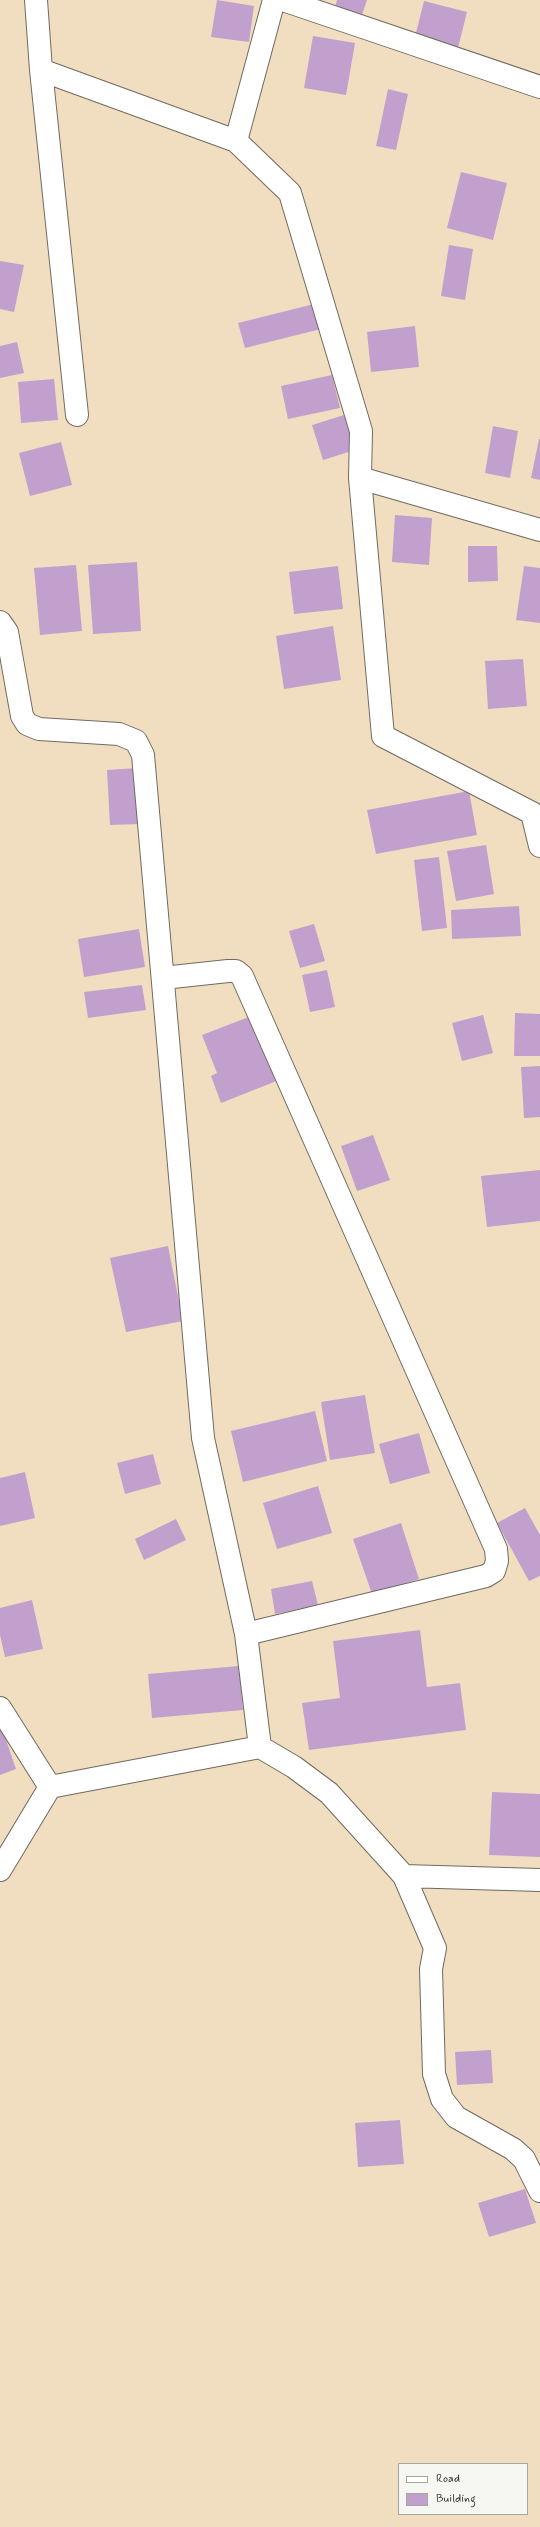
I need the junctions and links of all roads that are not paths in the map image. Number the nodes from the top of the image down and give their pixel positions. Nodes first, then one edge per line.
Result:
1 (36, 0) edge
2 (274, 0) edge
3 (283, 0) edge
4 (41, 70) junction
5 (540, 87) edge
6 (236, 141) junction
7 (77, 415) dead end
8 (360, 478) junction
9 (540, 530) edge
10 (0, 622) edge
11 (540, 846) edge
12 (163, 978) junction
13 (246, 1634) junction
14 (0, 1708) edge
15 (260, 1747) junction
16 (50, 1787) junction
17 (0, 1870) edge
18 (404, 1876) junction
19 (540, 1880) edge
20 (540, 2190) edge

1 - 4 street
2 - 6 street
3 - 5 street
4 - 6 street
4 - 7 street
6 - 8 street
8 - 9 street
8 - 11 street
10 - 12 street
12 - 13 street
12 - 13 street
13 - 15 street
14 - 16 street
15 - 16 street
15 - 18 street
16 - 17 street
18 - 19 street
18 - 20 street

